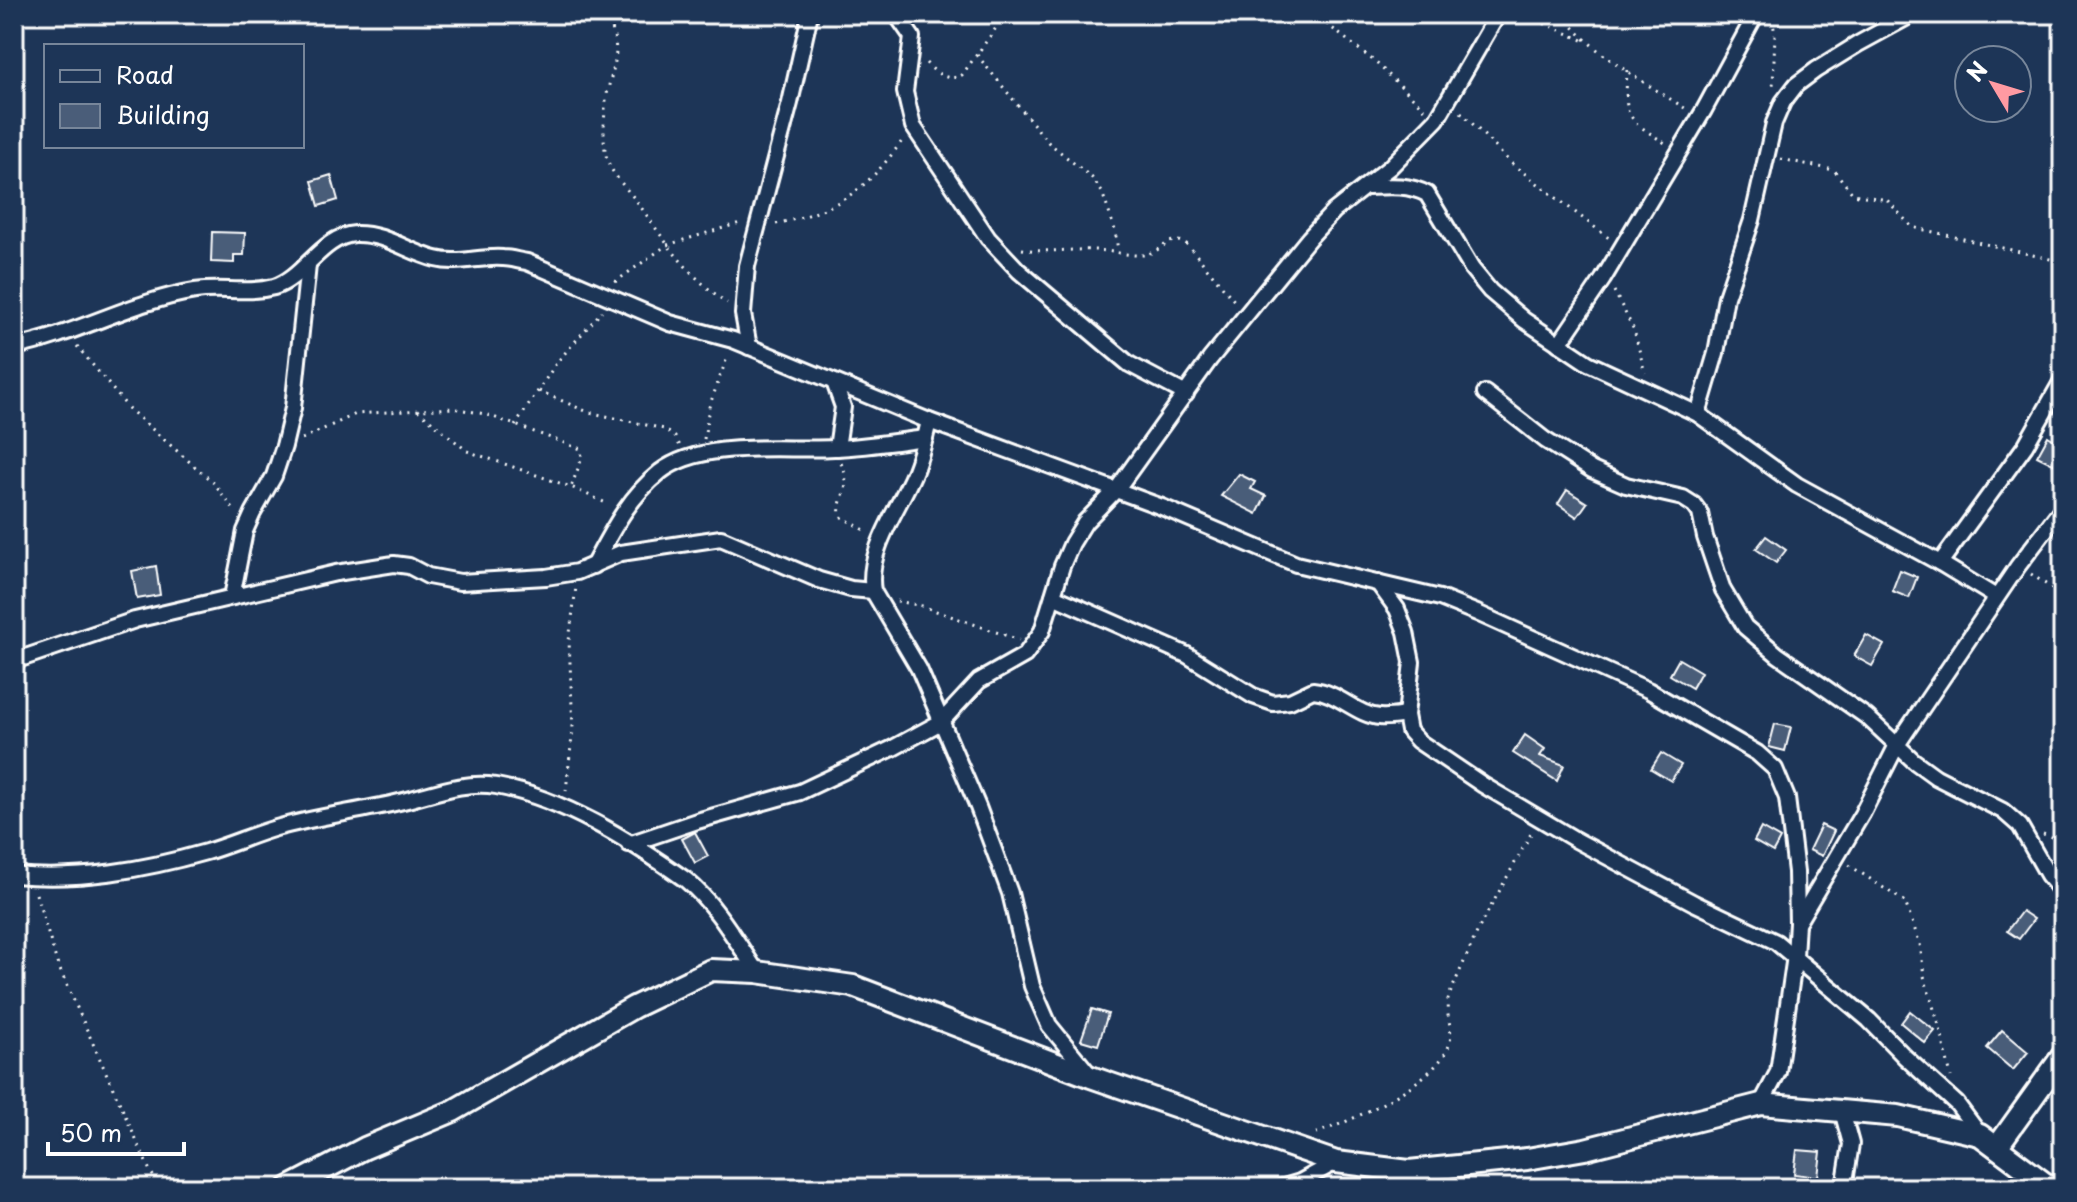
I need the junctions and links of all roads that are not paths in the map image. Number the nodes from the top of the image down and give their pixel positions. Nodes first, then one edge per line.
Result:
1 (810, 14) edge
2 (896, 14) edge
3 (1498, 14) edge
4 (1756, 14) edge
5 (1913, 14) edge
6 (1367, 187) junction
7 (308, 265) junction
8 (1559, 344) junction
9 (14, 347) edge
10 (749, 347) junction
11 (2063, 379) edge
12 (834, 382) junction
13 (1485, 393) dead end
14 (1186, 394) junction
15 (1698, 414) junction
16 (929, 421) junction
17 (925, 438) junction
18 (840, 448) junction
19 (1117, 489) junction
20 (2063, 507) edge
21 (1940, 563) junction
22 (593, 566) junction
23 (1378, 583) junction
24 (875, 594) junction
25 (1053, 596) junction
26 (232, 597) junction
27 (1996, 597) junction
28 (14, 661) edge
29 (1406, 715) junction
30 (941, 722) junction
31 (1897, 745) junction
32 (629, 844) junction
33 (14, 875) edge
34 (2063, 893) edge
35 (1797, 923) junction
36 (1795, 956) junction
37 (757, 972) junction
38 (2063, 1055) edge
39 (1091, 1077) junction
40 (1761, 1104) junction
41 (1842, 1111) junction
42 (1988, 1141) junction
43 (1336, 1162) junction
44 (1409, 1171) junction
45 (288, 1188) edge
46 (1280, 1188) edge
47 (1445, 1188) edge
48 (1844, 1188) edge
49 (2051, 1188) edge

1 - 10 street
2 - 14 street
3 - 6 street
4 - 8 street
5 - 15 street
6 - 8 street
6 - 14 street
7 - 9 street
7 - 10 street
7 - 26 street
8 - 15 street
10 - 12 street
11 - 21 street
12 - 16 street
12 - 18 street
13 - 31 street
14 - 19 street
15 - 21 street
16 - 17 street
16 - 19 street
17 - 18 street
17 - 24 street
18 - 22 street
19 - 23 street
19 - 25 street
20 - 27 street
21 - 27 street
22 - 24 street
22 - 26 street
23 - 29 street
23 - 35 street
24 - 30 street
25 - 29 street
25 - 30 street
26 - 28 street
27 - 31 street
29 - 36 street
30 - 32 street
30 - 39 street
31 - 34 street
31 - 35 street
32 - 33 street
32 - 37 street
35 - 36 street
36 - 40 street
36 - 42 street
37 - 39 street
37 - 45 street
38 - 42 street
39 - 43 street
40 - 41 street
40 - 44 street
41 - 42 street
41 - 48 street
42 - 49 street
43 - 44 street
43 - 46 street
44 - 47 street

